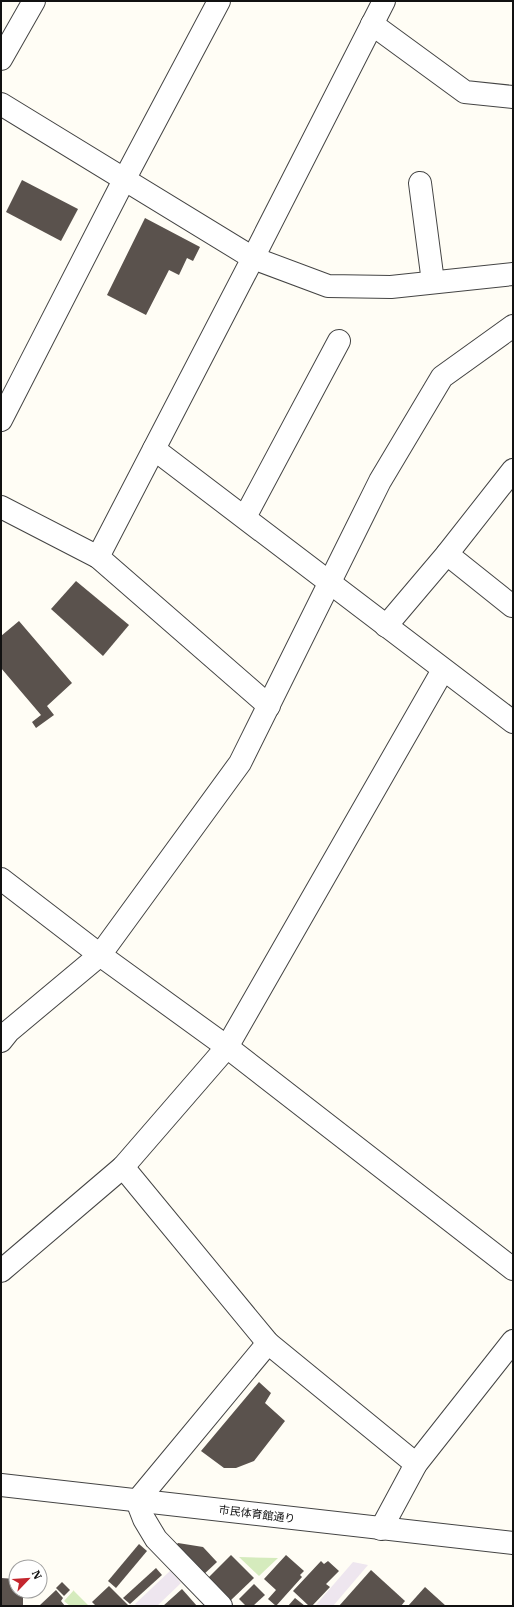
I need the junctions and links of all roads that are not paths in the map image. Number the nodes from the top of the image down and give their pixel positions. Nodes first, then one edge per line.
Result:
1 (34, 1) edge
2 (219, 1) edge
3 (384, 1) edge
4 (372, 24) junction
5 (1, 60) edge
6 (513, 97) edge
7 (1, 104) edge
8 (124, 180) junction
9 (420, 183) dead end
10 (253, 258) junction
11 (513, 274) edge
12 (434, 282) junction
13 (513, 326) edge
14 (338, 342) dead end
15 (1, 420) edge
16 (154, 449) junction
17 (513, 470) edge
18 (1, 507) edge
19 (245, 517) junction
20 (447, 554) junction
21 (98, 557) junction
22 (330, 583) junction
23 (512, 606) dead end
24 (386, 626) junction
25 (443, 670) junction
26 (269, 706) junction
27 (513, 722) edge
28 (1, 879) edge
29 (100, 955) junction
30 (4, 1032) edge
31 (227, 1047) junction
32 (123, 1167) junction
33 (513, 1269) edge
34 (1, 1271) edge
35 (513, 1341) edge
36 (268, 1343) junction
37 (416, 1464) junction
38 (1, 1485) edge
39 (137, 1501) junction
40 (381, 1529) junction
41 (513, 1543) edge
42 (221, 1606) edge

1 - 5 street
2 - 8 street
3 - 4 street
4 - 6 street
4 - 10 street
7 - 8 street
8 - 10 street
8 - 15 street
9 - 12 street
10 - 12 street
10 - 16 street
11 - 12 street
13 - 22 street
14 - 19 street
16 - 19 street
16 - 21 street
17 - 20 street
18 - 21 street
19 - 22 street
20 - 23 street
20 - 24 street
21 - 26 street
22 - 24 street
22 - 26 street
24 - 25 street
25 - 27 street
25 - 31 street
26 - 29 street
28 - 29 street
29 - 30 street
29 - 31 street
31 - 32 street
31 - 33 street
32 - 34 street
32 - 36 street
35 - 37 street
36 - 37 street
36 - 39 street
37 - 40 street
38 - 39 street, 市民体育館通り
39 - 40 street, 市民体育館通り
39 - 42 street
40 - 41 street, 市民体育館通り

